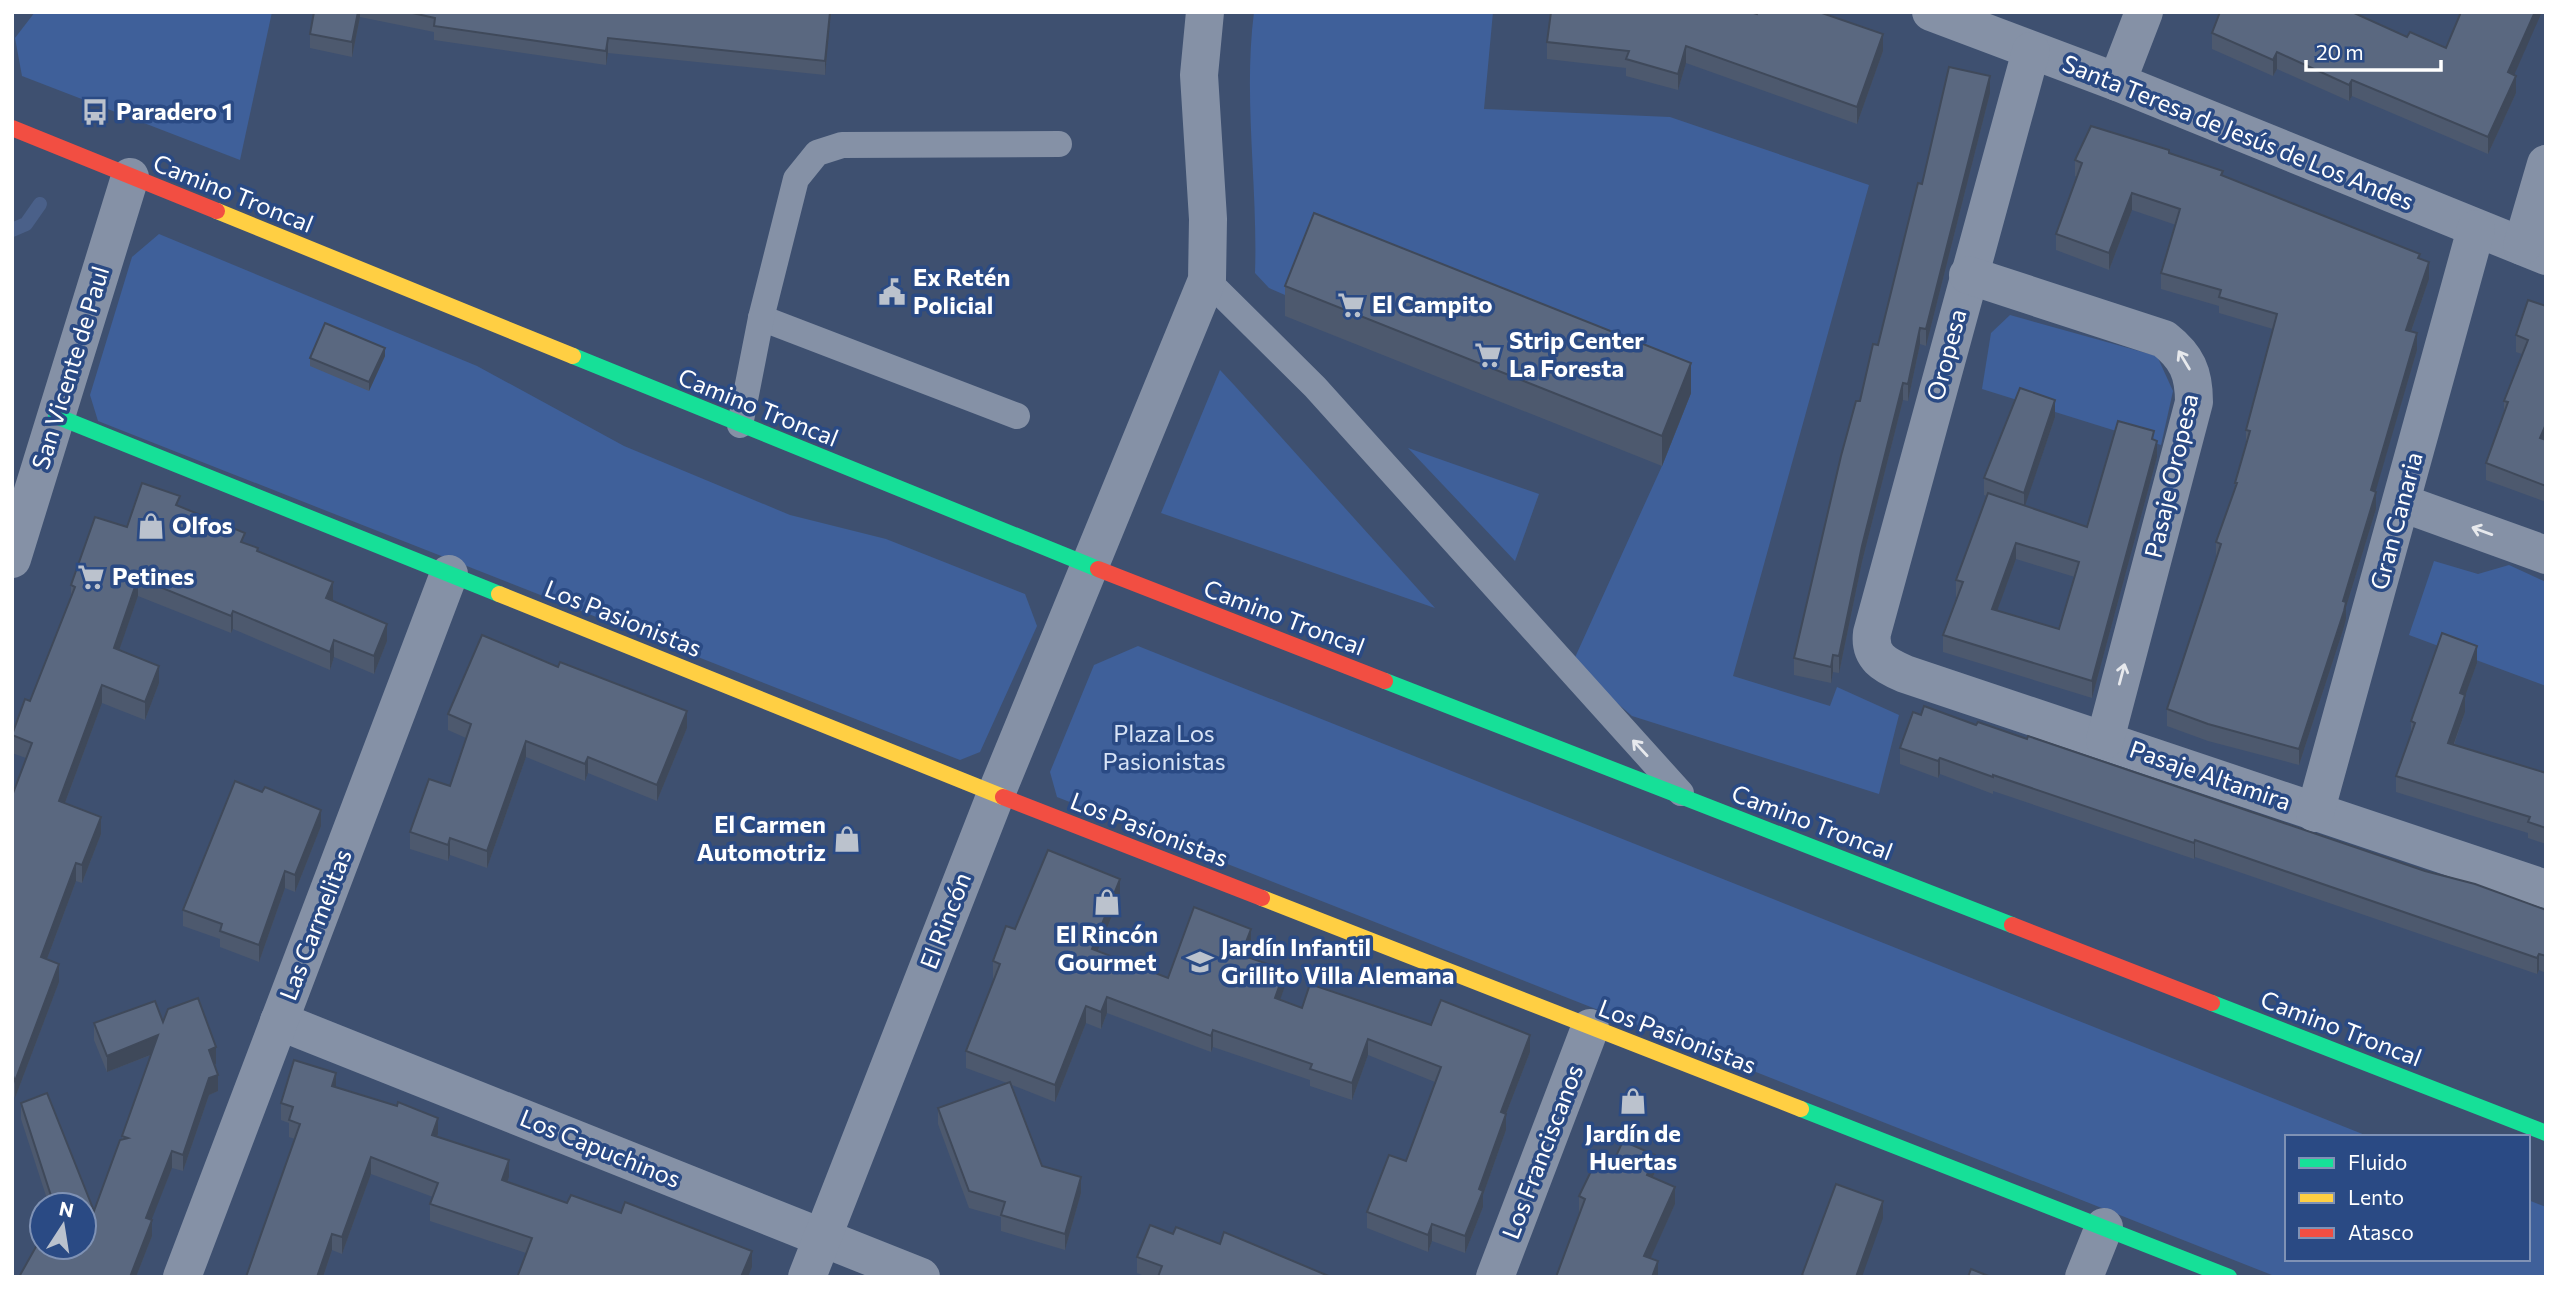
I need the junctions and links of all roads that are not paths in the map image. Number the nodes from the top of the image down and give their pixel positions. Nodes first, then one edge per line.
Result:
1 (1205, 12) edge
2 (1931, 12) edge
3 (2144, 12) edge
4 (2031, 51) junction
5 (2117, 82) junction
6 (12, 128) edge
7 (1059, 144) dead end
8 (2546, 164) edge
9 (130, 177) junction
10 (2476, 229) junction
11 (2534, 251) edge
12 (1968, 275) junction
13 (1208, 280) junction
14 (761, 318) junction
15 (56, 416) junction
16 (1017, 416) dead end
17 (740, 425) junction
18 (2402, 503) junction
19 (2546, 555) edge
20 (12, 559) edge
21 (1090, 566) junction
22 (449, 574) junction
23 (1877, 658) joint
24 (2105, 740) junction
25 (996, 794) junction
26 (1687, 799) junction
27 (2315, 813) junction
28 (2546, 889) edge
29 (279, 1021) junction
30 (1591, 1028) junction
31 (2546, 1133) edge
32 (2104, 1227) junction
33 (822, 1238) junction
34 (182, 1277) edge
35 (807, 1277) edge
36 (920, 1277) edge
37 (1496, 1277) edge
38 (2084, 1277) edge
39 (2229, 1277) edge

1 - 13 street
2 - 4 street, Santa Teresa de Jesús de Los Andes
3 - 5 street
4 - 5 street, Santa Teresa de Jesús de Los Andes
4 - 12 street, Oropesa
5 - 10 street, Santa Teresa de Jesús de Los Andes
6 - 9 main road, Camino Troncal
7 - 14 lane
8 - 11 street
9 - 15 street, San Vicente de Paul
9 - 17 main road, Camino Troncal
10 - 11 street, Santa Teresa de Jesús de Los Andes
10 - 18 street, Gran Canaria
12 - 23 street, Oropesa
24 -> 12 street, Pasaje Oropesa
13 - 21 street, El Rincón
26 -> 13 lane
14 - 16 lane
14 - 17 lane
15 - 20 street, San Vicente de Paul
15 - 22 main road, Los Pasionistas
17 - 21 main road, Camino Troncal
19 -> 18 street
18 - 27 street, Gran Canaria
21 - 25 street, El Rincón
21 - 26 main road, Camino Troncal
22 - 25 main road, Los Pasionistas
22 - 29 street, Las Carmelitas
23 - 24 street, Pasaje Altamira
24 - 27 street, Pasaje Altamira
25 - 30 main road, Los Pasionistas
25 - 33 street, El Rincón
26 - 31 main road, Camino Troncal
27 - 28 street, Pasaje Altamira
29 - 33 street, Los Capuchinos
29 - 34 street, Las Carmelitas
30 - 32 main road, Los Pasionistas
30 - 37 street, Los Franciscanos
32 - 38 street
32 - 39 main road, Los Pasionistas
33 - 35 street, El Rincón
33 - 36 street, Los Capuchinos

